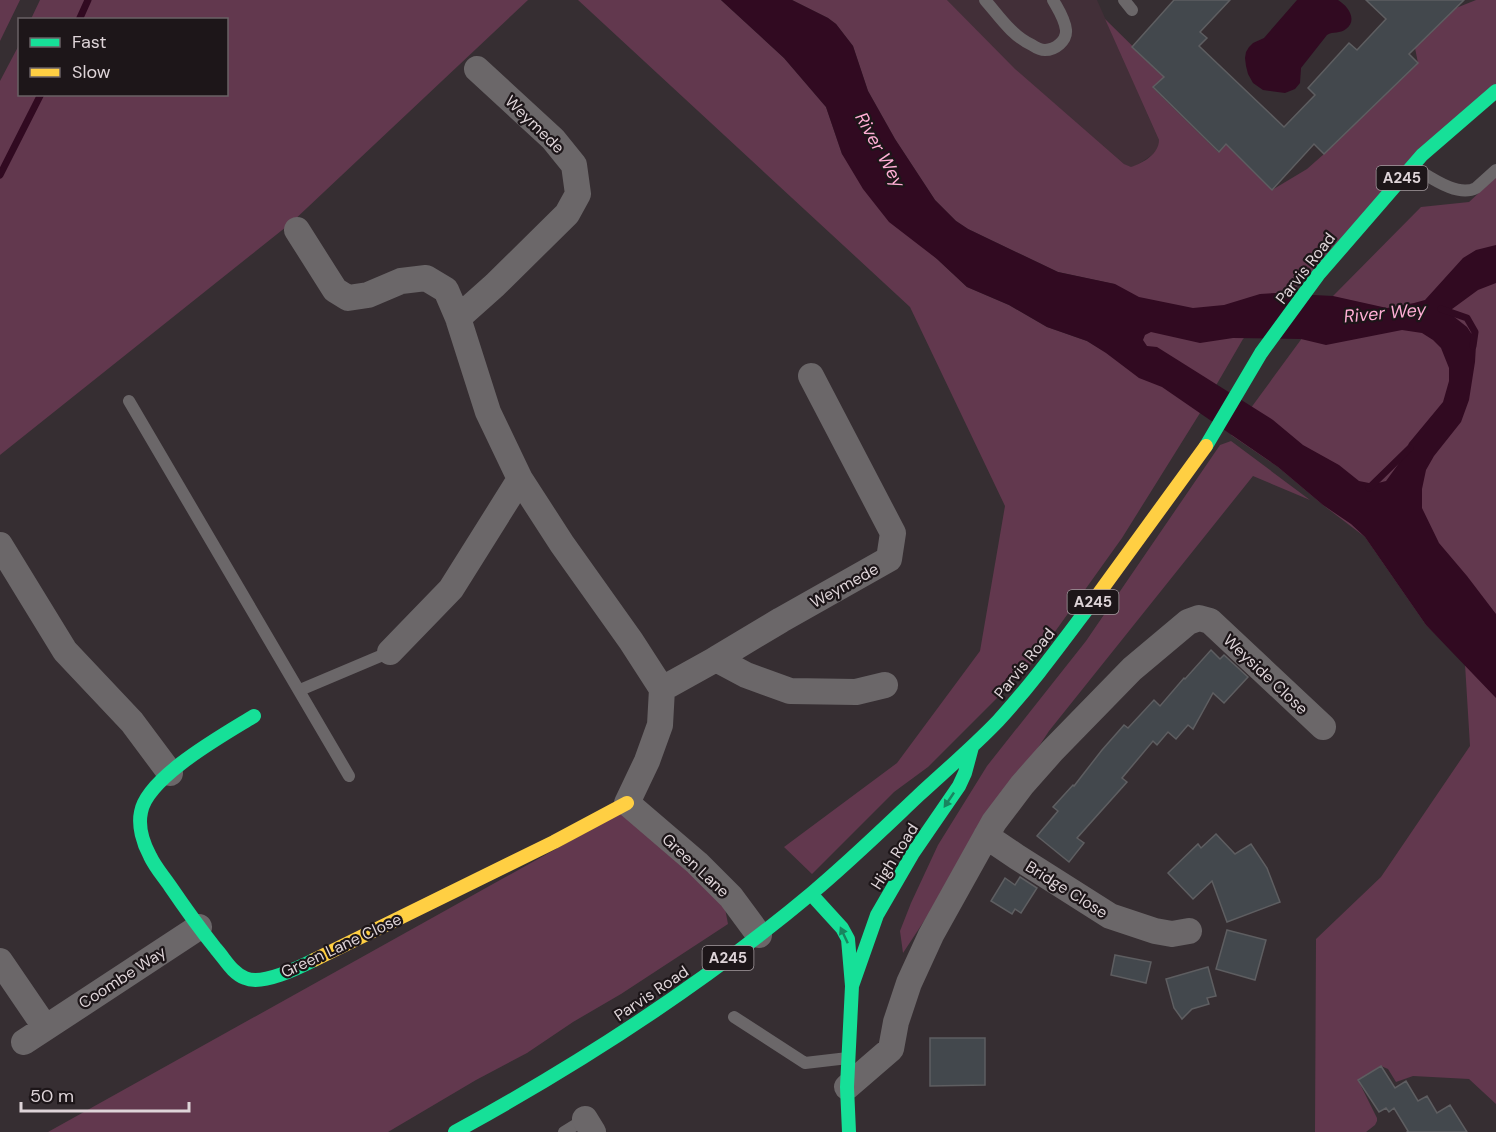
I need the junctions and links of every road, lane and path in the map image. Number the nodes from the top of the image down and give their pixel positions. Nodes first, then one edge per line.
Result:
1 (985, 0) edge
2 (1053, 0) edge
3 (477, 69) dead end
4 (1496, 91) edge
5 (1496, 103) edge
6 (1444, 136) junction
7 (1412, 167) junction
8 (1496, 170) edge
9 (297, 230) dead end
10 (458, 318) junction
11 (811, 376) dead end
12 (129, 401) dead end
13 (520, 479) junction
14 (0, 545) edge
15 (390, 652) joint
16 (716, 659) junction
17 (885, 685) dead end
18 (662, 689) junction
19 (300, 690) junction
20 (254, 716) dead end
21 (1323, 727) dead end
22 (972, 747) junction
23 (170, 773) junction
24 (349, 776) dead end
25 (627, 803) junction
26 (986, 836) junction
27 (812, 894) junction
28 (199, 927) junction
29 (1189, 931) dead end
30 (759, 935) junction
31 (0, 961) edge
32 (852, 986) junction
33 (734, 1017) dead end
34 (45, 1028) junction
35 (24, 1042) dead end
36 (849, 1058) junction
37 (847, 1087) junction
38 (455, 1132) edge
39 (849, 1132) edge

1 - 2 lane
3 - 10 street, Weymede
4 - 6 main road, Parvis Road / A245
5 - 6 main road, A245
6 - 7 main road, Parvis Road / A245
7 - 8 lane
7 - 22 main road, Parvis Road / A245
9 - 10 street
10 - 13 street
11 - 16 street, Weymede
12 - 19 lane
13 - 15 street
13 - 18 street
14 - 23 street
15 - 19 lane
16 - 17 street
16 - 18 street, Weymede
18 - 25 street
19 - 24 lane
20 - 23 main road, Green Lane Close
21 - 26 street, Weyside Close
22 - 27 main road, Parvis Road / A245
22 -> 32 main road, High Road
23 - 28 main road, Green Lane Close
25 - 28 main road, Green Lane Close
25 - 30 street, Green Lane
26 - 29 street, Bridge Close
26 - 37 street
27 - 30 main road, Parvis Road / A245
32 -> 27 main road, High Road
28 - 34 street, Coombe Way
30 - 38 main road, Parvis Road / A245
31 - 34 street
32 - 36 main road, High Road
33 - 36 lane
34 - 35 street, Coombe Way
36 - 37 main road, High Road
37 - 39 main road, High Road

